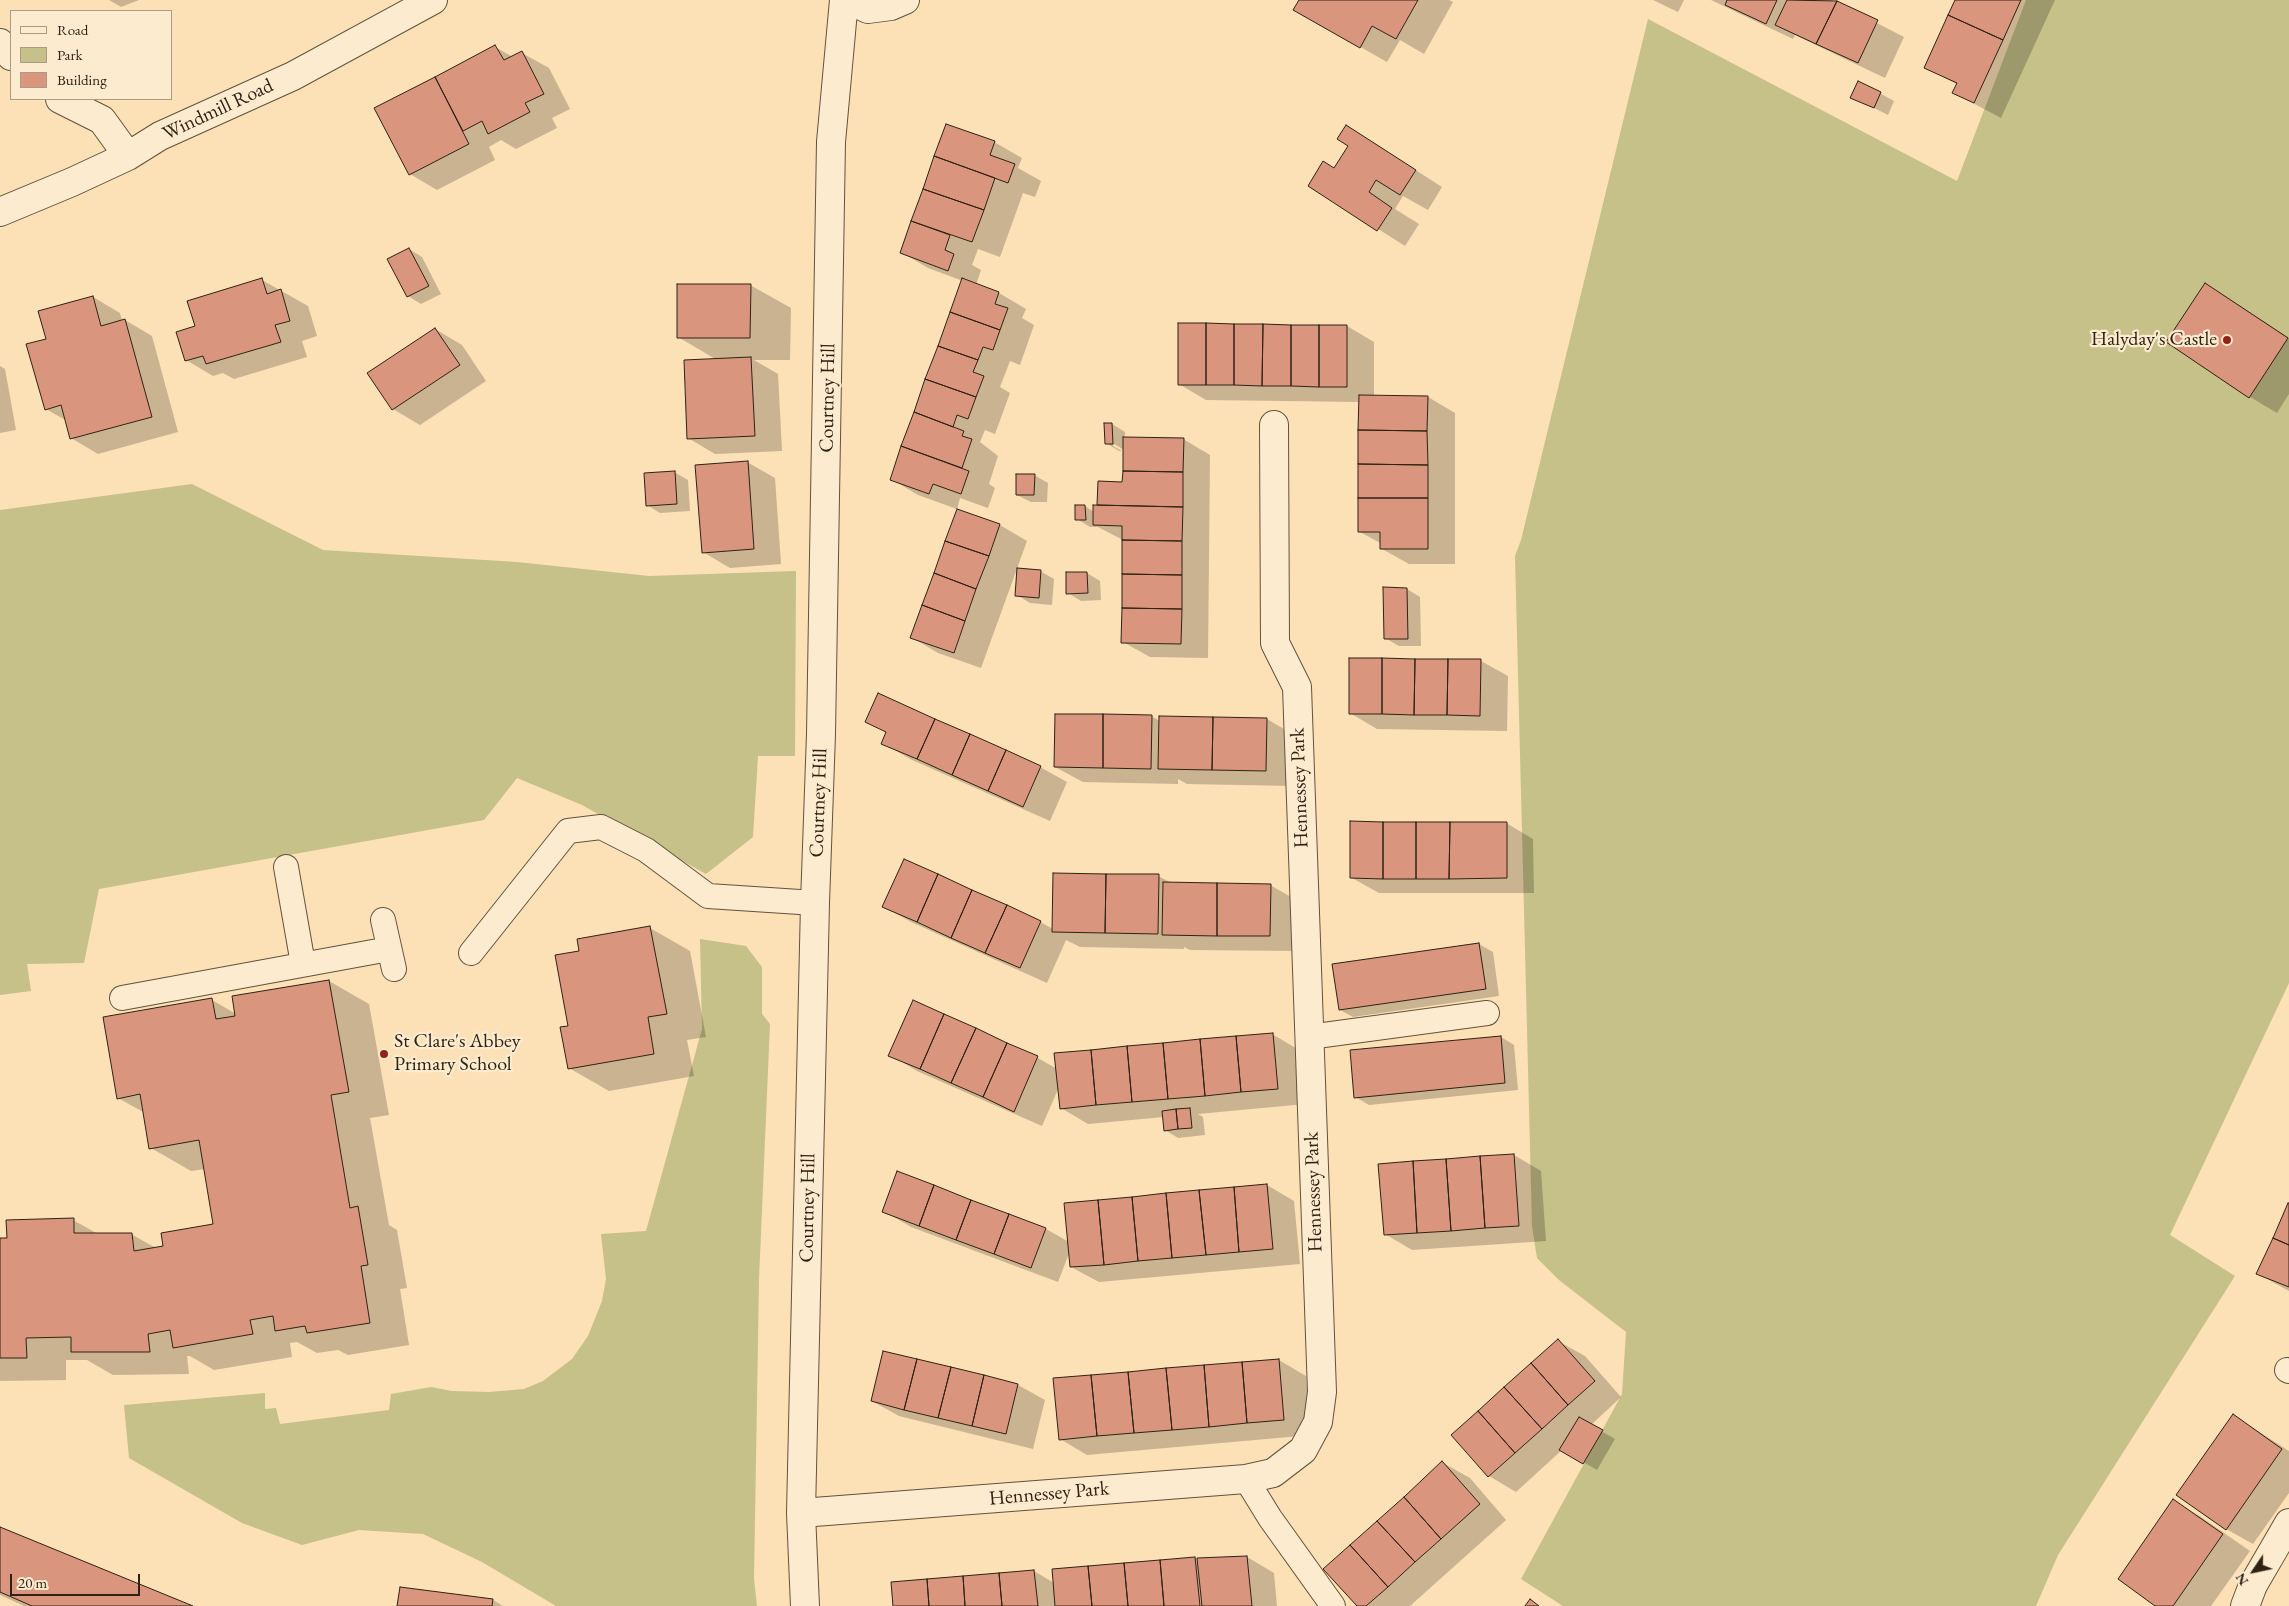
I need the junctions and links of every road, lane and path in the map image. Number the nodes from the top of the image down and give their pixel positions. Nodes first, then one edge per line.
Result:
1 (433, 0) edge
2 (844, 0) edge
3 (849, 0) edge
4 (905, 0) edge
5 (0, 43) edge
6 (10, 55) edge
7 (62, 100) edge
8 (128, 156) junction
9 (0, 212) edge
10 (1274, 425) dead end
11 (286, 867) dead end
12 (815, 903) junction
13 (383, 920) dead end
14 (471, 953) dead end
15 (303, 964) junction
16 (122, 998) dead end
17 (1487, 1014) dead end
18 (1308, 1037) junction
19 (1246, 1478) junction
20 (801, 1513) junction
21 (2289, 1523) edge
22 (805, 1606) edge
23 (1333, 1606) edge
24 (2245, 1606) edge

1 - 8 street, Windmill Road
2 - 12 street, Courtney Hill
3 - 4 street
5 - 6 street
7 - 8 street
8 - 9 street, Windmill Road
10 - 18 street, Hennessey Park
11 - 15 lane
12 - 14 lane
12 - 20 street, Courtney Hill
13 - 15 lane
15 - 16 lane
17 - 18 lane
18 - 19 street, Hennessey Park
19 - 20 street, Hennessey Park
19 - 23 lane
20 - 22 street, Courtney Hill
21 - 24 street

